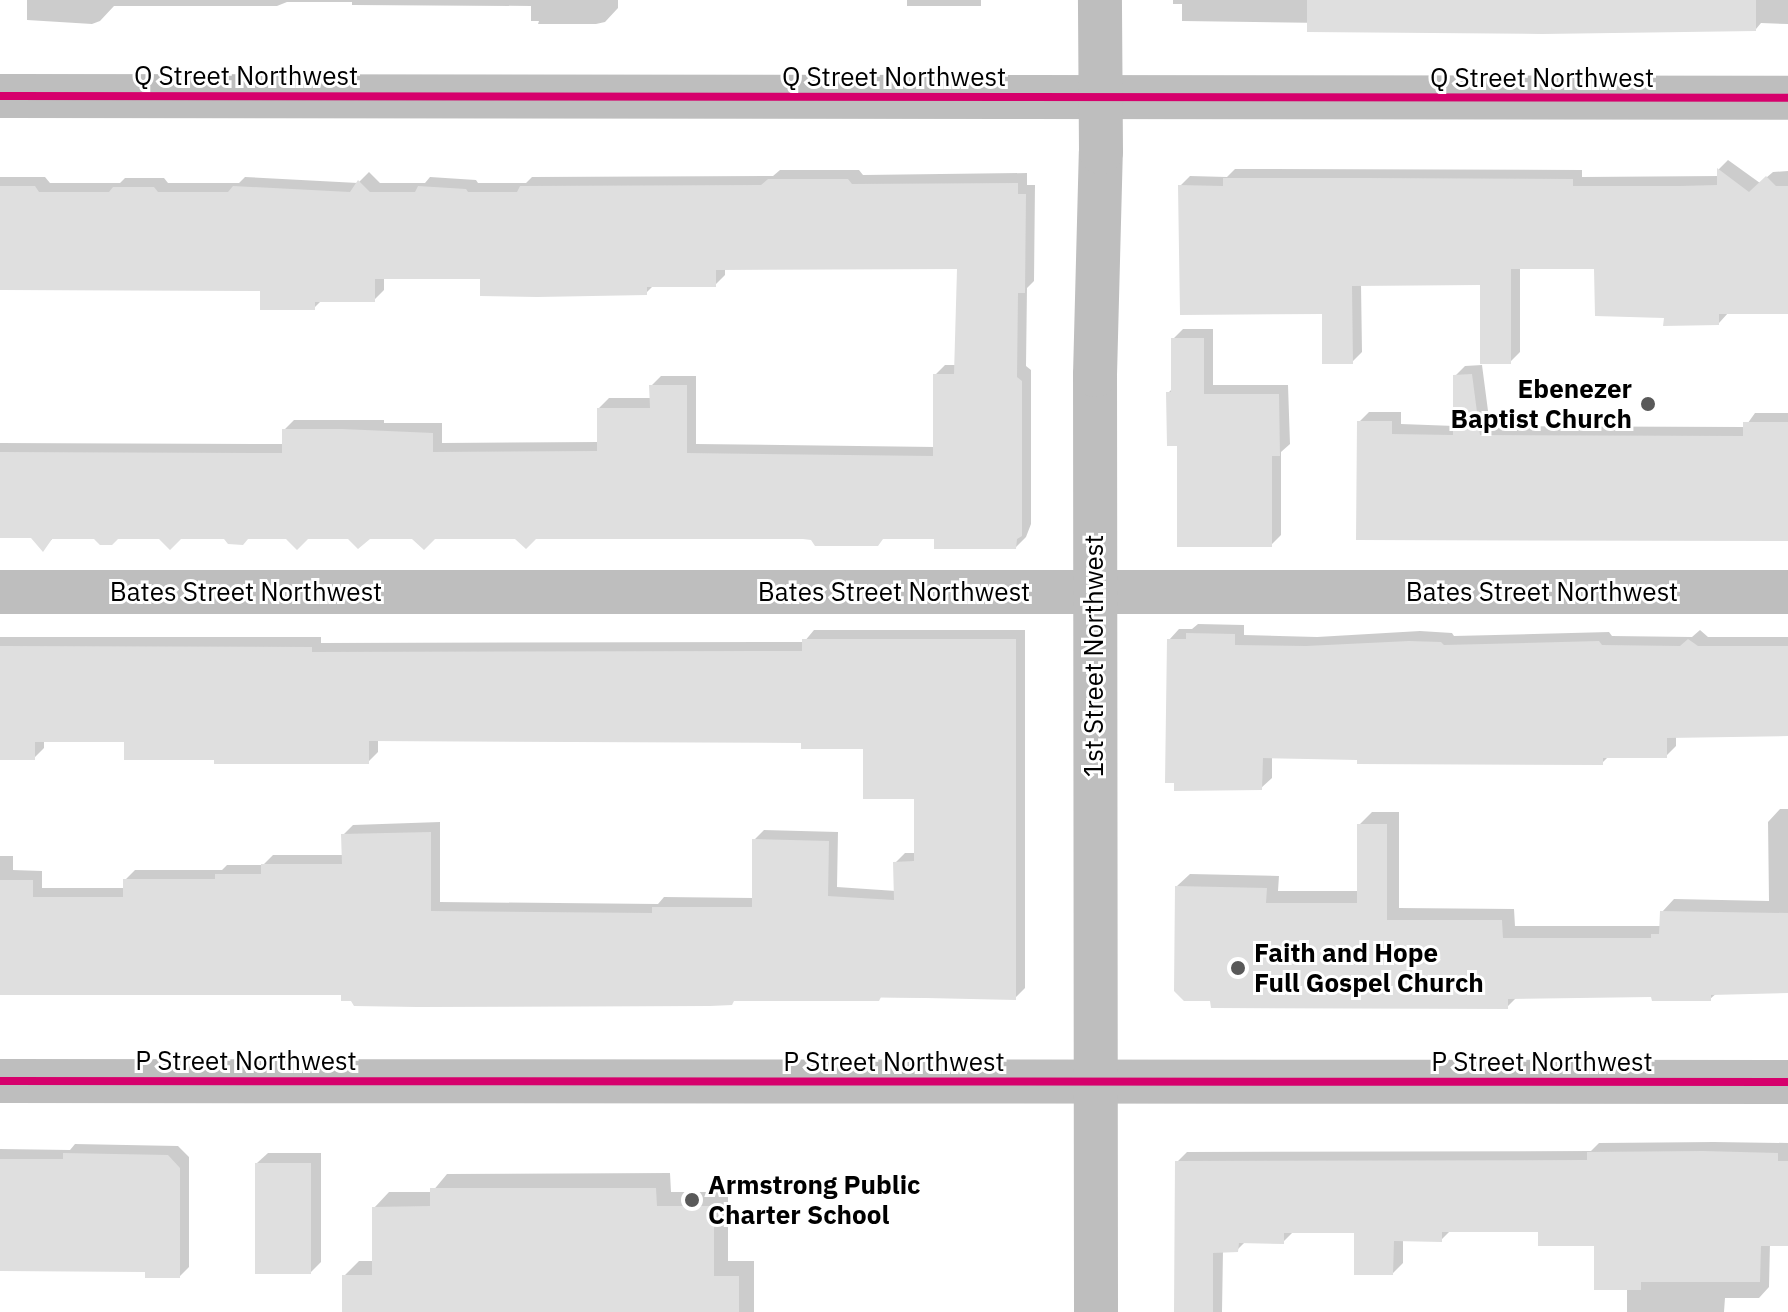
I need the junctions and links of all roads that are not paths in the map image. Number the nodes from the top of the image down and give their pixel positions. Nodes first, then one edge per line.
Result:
1 (1100, 0) edge
2 (0, 96) edge
3 (1100, 98) junction
4 (1788, 98) edge
5 (0, 592) edge
6 (1788, 592) edge
7 (1095, 593) junction
8 (0, 1081) edge
9 (1095, 1082) junction
10 (1788, 1082) edge
11 (1096, 1312) edge

1 - 3 street, 1st Street Northwest
2 - 3 street, Q Street Northwest
3 - 4 street, Q Street Northwest
3 - 7 street, 1st Street Northwest
5 - 7 street, Bates Street Northwest
6 - 7 street, Bates Street Northwest
7 - 9 street, 1st Street Northwest
8 - 9 street, P Street Northwest
9 - 10 street, P Street Northwest
9 - 11 street, 1st Street Northwest

